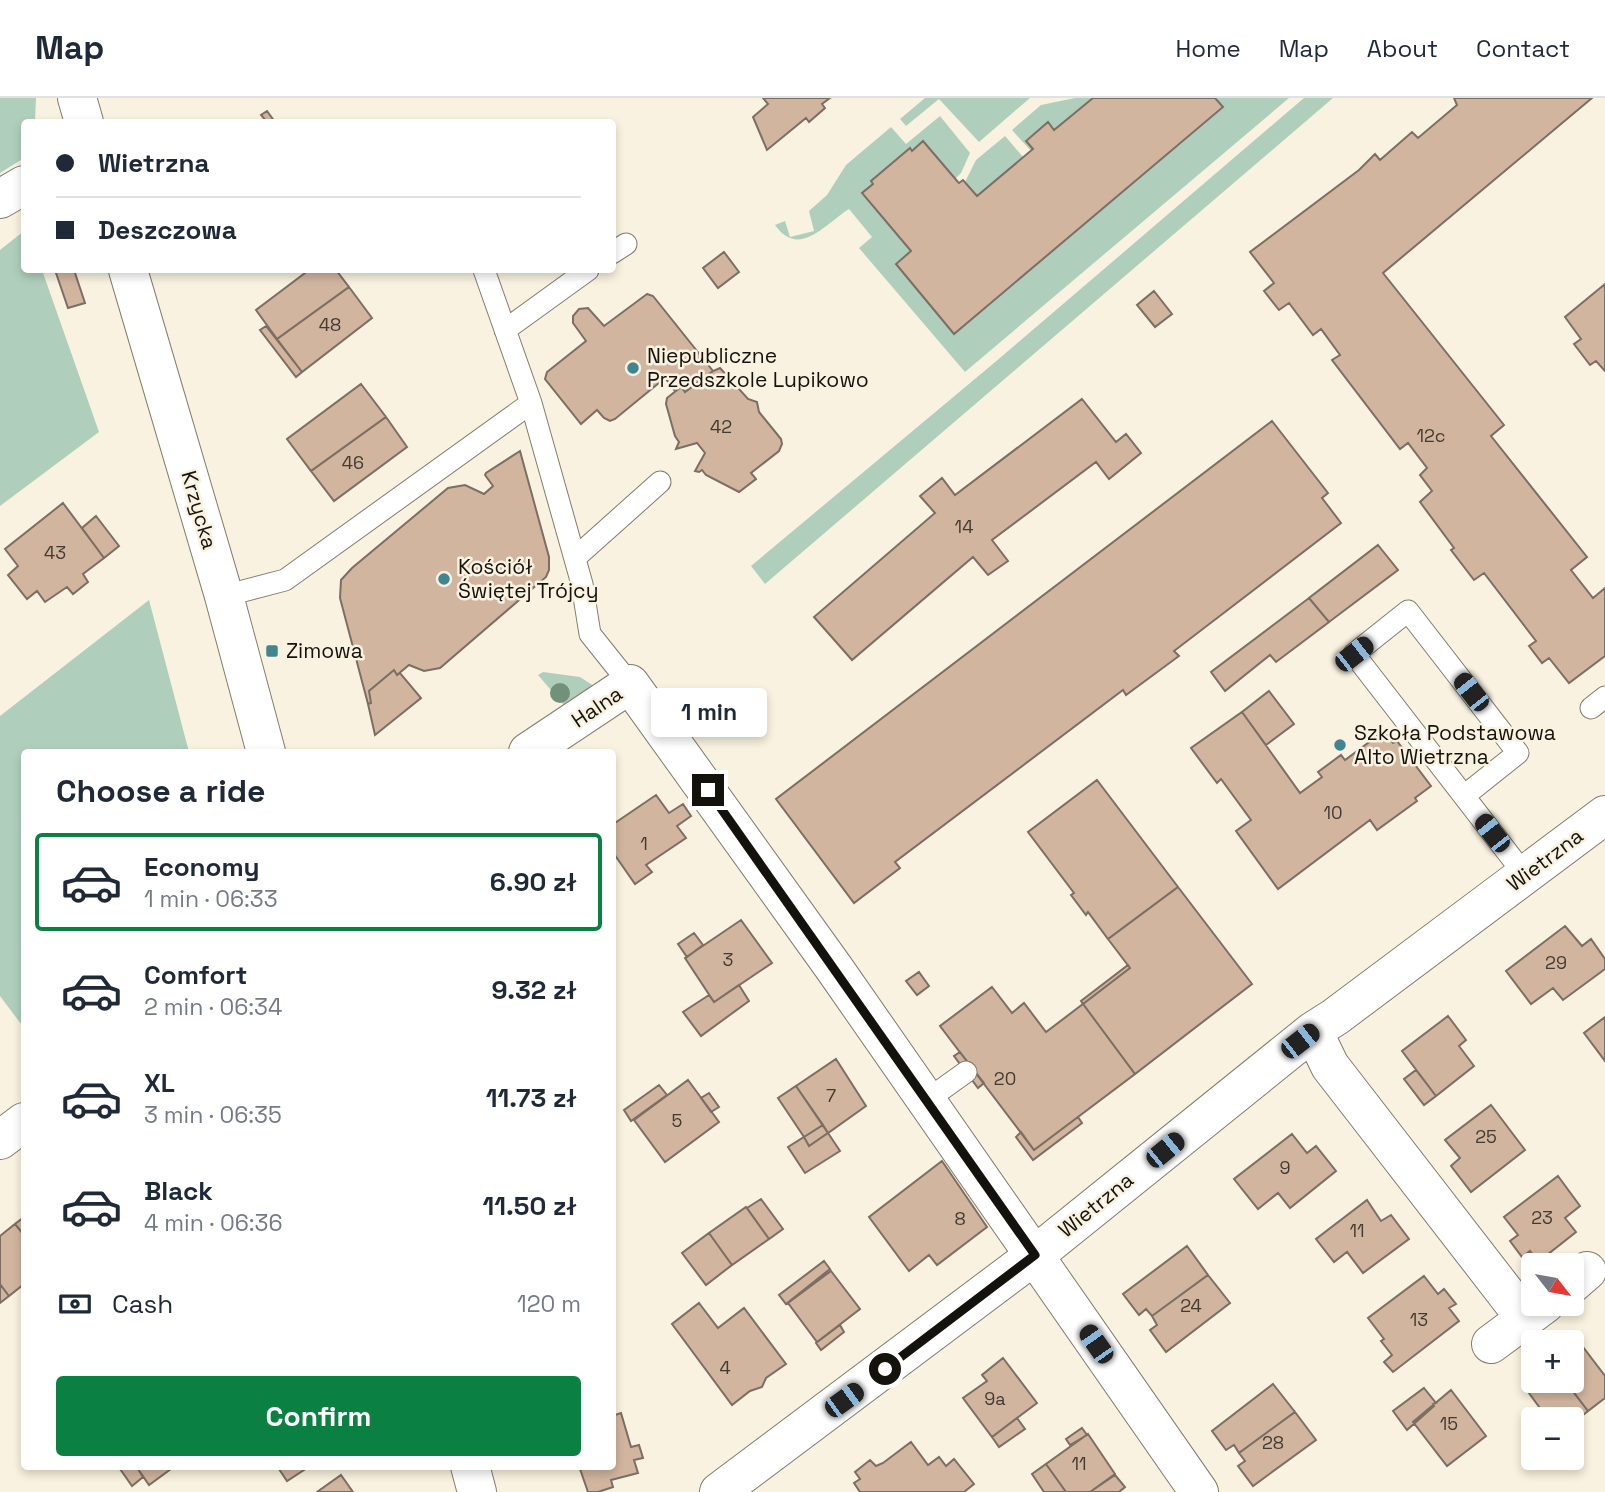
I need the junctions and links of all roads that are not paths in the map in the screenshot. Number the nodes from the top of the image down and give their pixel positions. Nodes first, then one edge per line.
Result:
1 (78, 98) edge
2 (83, 119) edge
3 (21, 187) edge
4 (0, 200) edge
5 (129, 273) edge
6 (485, 273) edge
7 (584, 273) edge
8 (505, 330) junction
9 (531, 403) junction
10 (660, 482) dead end
11 (575, 558) junction
12 (224, 596) junction
13 (630, 684) junction
14 (265, 749) edge
15 (532, 749) edge
16 (1464, 796) junction
17 (1598, 833) edge
18 (1525, 875) junction
19 (1313, 1031) junction
20 (966, 1072) dead end
21 (927, 1100) junction
22 (21, 1124) edge
23 (0, 1140) edge
24 (1035, 1255) junction
25 (1521, 1294) edge
26 (1528, 1316) edge
27 (1491, 1344) dead end
28 (471, 1470) edge
29 (477, 1492) edge
30 (719, 1492) edge
31 (1199, 1492) edge

1 - 2 street
3 - 4 street
5 - 12 street, Krzycka
6 - 8 lane
7 - 8 lane
8 - 9 lane
9 - 11 lane
9 - 12 lane
10 - 11 lane
11 - 13 lane
12 - 14 street, Krzycka
13 - 15 street, Halna
13 - 21 street
16 - 16 lane
16 - 18 lane
17 - 18 street, Wietrzna
18 - 19 street, Wietrzna
19 - 24 street, Wietrzna
19 - 25 street
20 - 21 lane
21 - 24 street
22 - 23 street
24 - 30 street, Wietrzna
24 - 31 street
26 - 27 street
28 - 29 street

